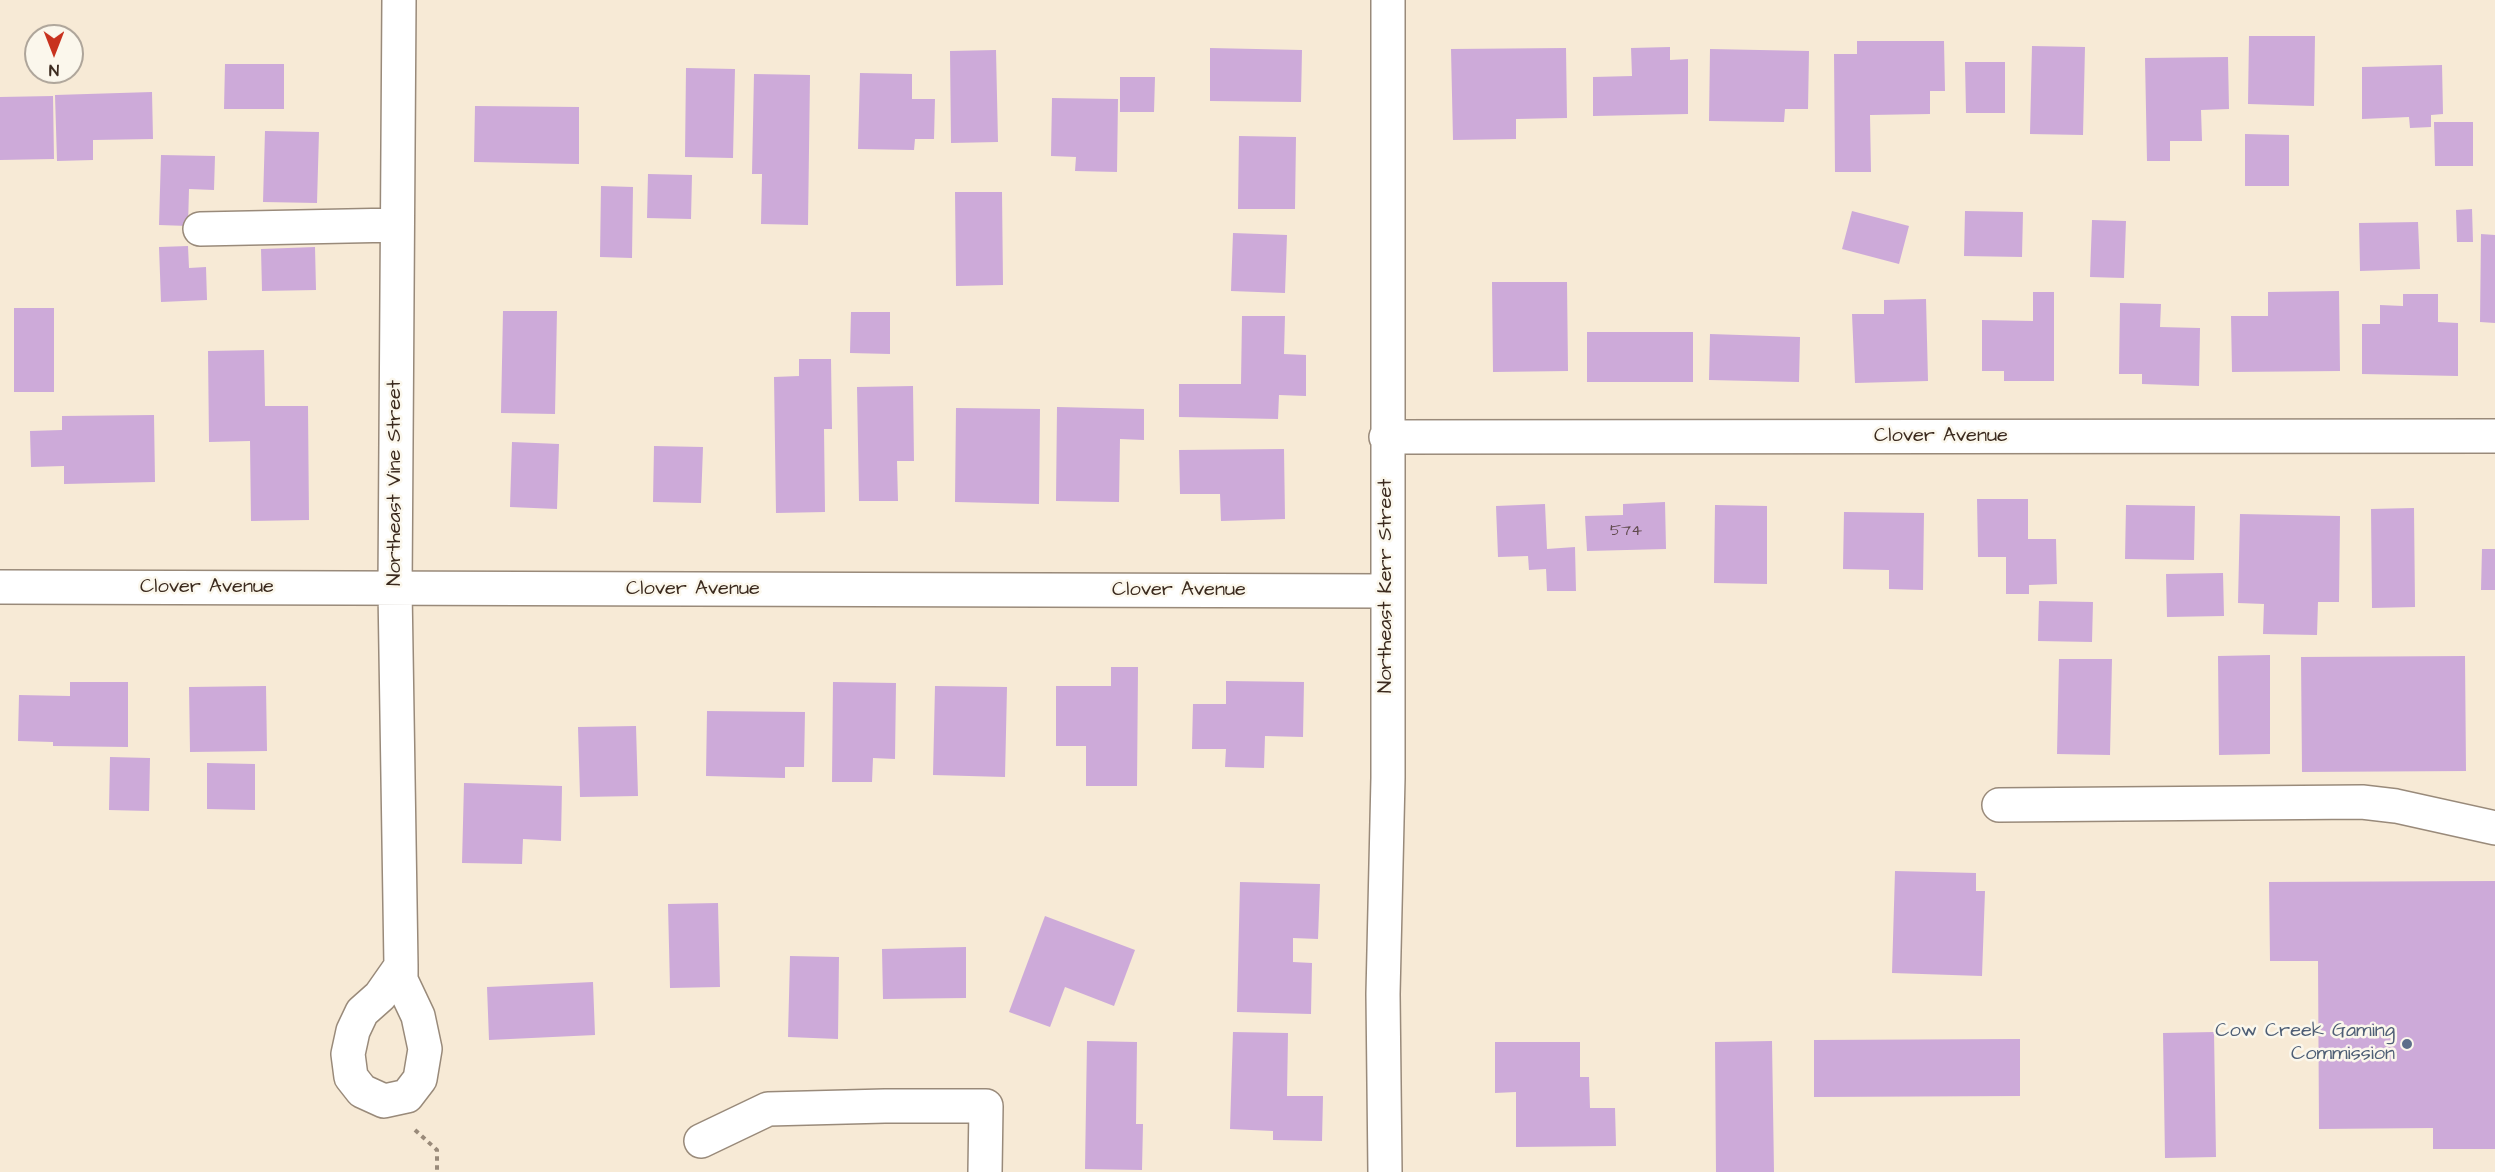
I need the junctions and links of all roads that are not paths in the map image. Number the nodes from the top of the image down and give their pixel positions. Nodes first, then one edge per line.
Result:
1 (399, 0) edge
2 (1388, 0) edge
3 (397, 225) junction
4 (200, 229) dead end
5 (2495, 436) edge
6 (1386, 438) junction
7 (0, 587) edge
8 (395, 589) junction
9 (1387, 591) junction
10 (1999, 805) dead end
11 (2495, 828) edge
12 (401, 966) junction
13 (700, 1141) dead end
14 (985, 1172) edge
15 (1385, 1172) edge

1 - 3 street, Northeast Vine Street
2 - 6 street, Northeast Kerr Street
3 - 4 street
3 - 8 street, Northeast Vine Street
5 - 6 street, Clover Avenue
6 - 9 street, Northeast Kerr Street
7 - 8 street, Clover Avenue
8 - 9 street, Clover Avenue
8 - 12 street, Northeast Vine Street
9 - 15 street, Northeast Kerr Street
10 - 11 street
12 - 12 street, Northeast Vine Street
13 - 14 street

